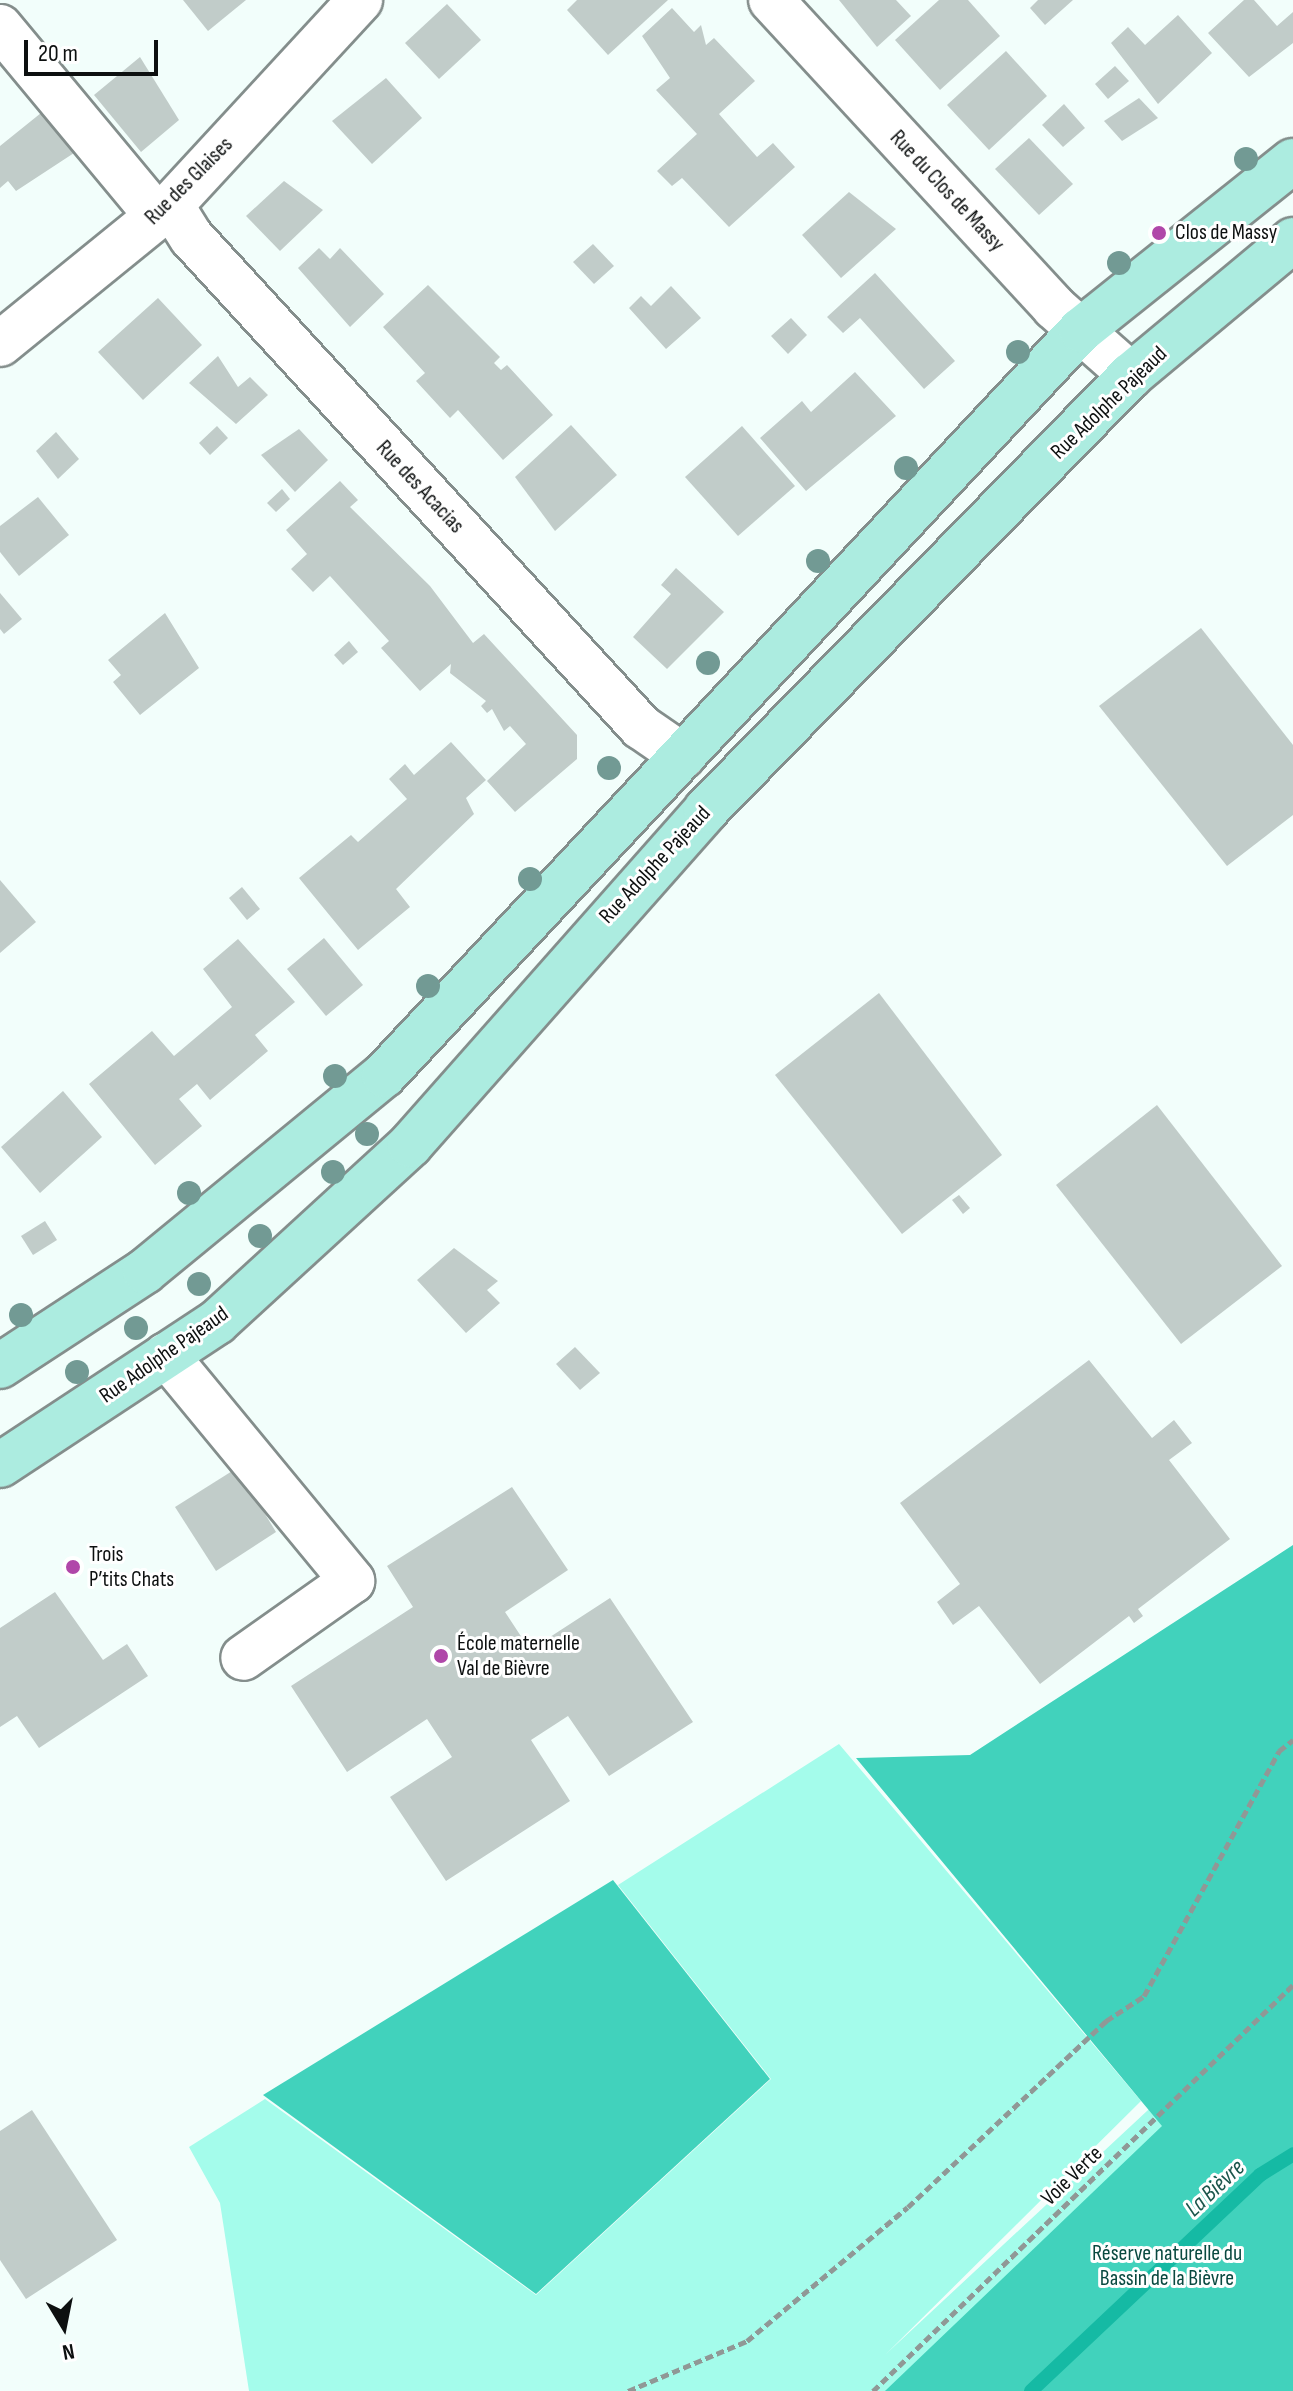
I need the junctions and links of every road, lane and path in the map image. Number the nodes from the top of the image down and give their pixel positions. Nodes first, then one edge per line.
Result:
1 (360, 0) edge
2 (771, 0) edge
3 (0, 27) edge
4 (1293, 161) edge
5 (164, 211) junction
6 (1293, 240) edge
7 (1081, 330) junction
8 (0, 344) edge
9 (1131, 375) junction
10 (683, 756) junction
11 (166, 1355) junction
12 (0, 1366) edge
13 (0, 1465) edge
14 (243, 1658) dead end
15 (1293, 1740) edge
16 (1293, 1985) edge
17 (628, 2391) edge
18 (864, 2391) edge
19 (873, 2391) edge

1 - 5 street, Rue des Glaises
2 - 7 street, Rue du Clos de Massy
3 - 5 street, Rue des Acacias
4 - 7 main road
5 - 8 street, Rue des Glaises
5 - 10 street, Rue des Acacias
6 - 9 main road, Rue Adolphe Pajeaud
7 - 9 street, Rue du Clos de Massy
7 - 10 main road
9 - 11 main road, Rue Adolphe Pajeaud
10 - 12 main road
11 - 13 main road, Rue Adolphe Pajeaud
11 - 14 street
15 - 17 path
16 - 19 path, Voie Verte
18 - 19 path

